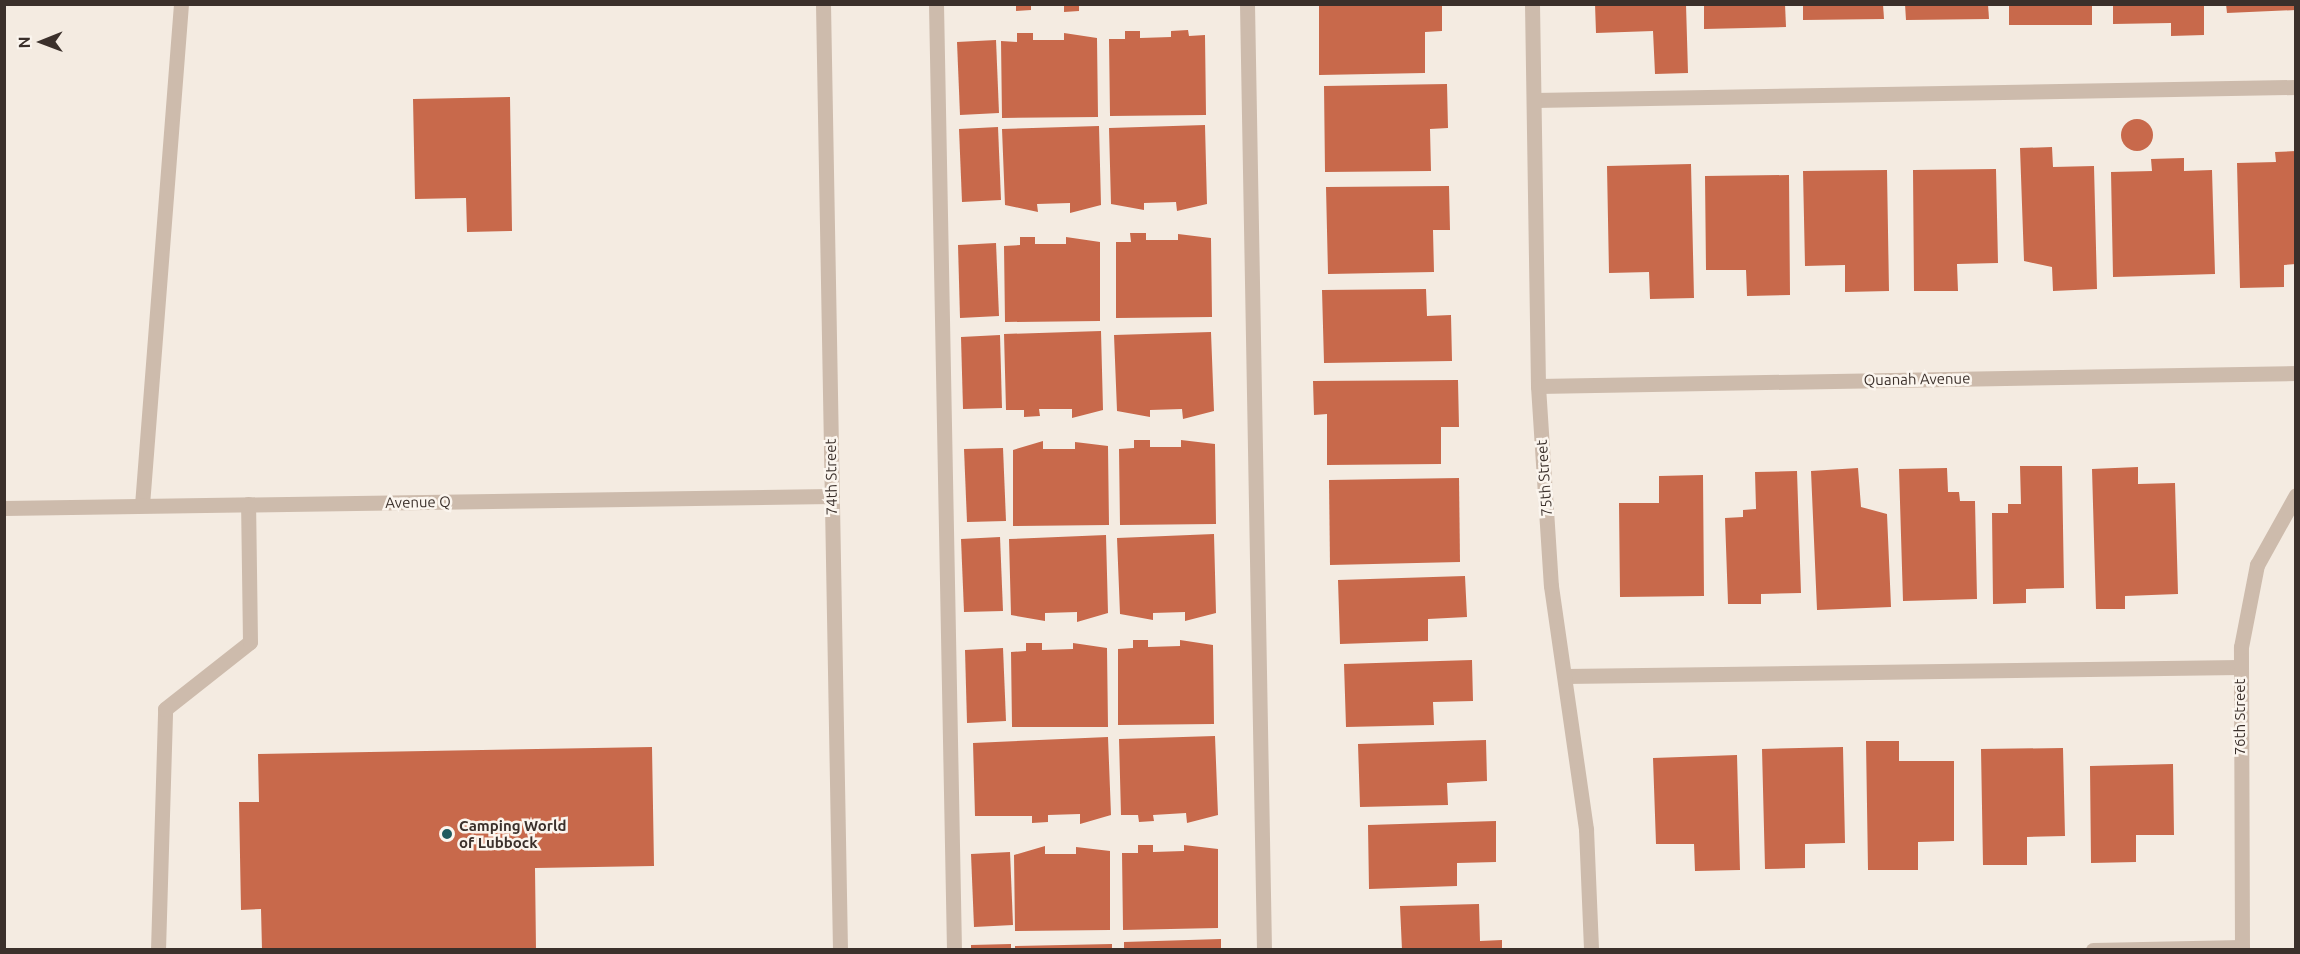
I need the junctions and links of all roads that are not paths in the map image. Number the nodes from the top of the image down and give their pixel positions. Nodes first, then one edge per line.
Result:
1 (181, 4) edge
2 (824, 4) edge
3 (936, 4) edge
4 (1247, 4) edge
5 (1532, 4) edge
6 (2295, 87) edge
7 (1534, 100) junction
8 (2295, 373) edge
9 (1538, 386) junction
10 (2295, 495) edge
11 (832, 496) junction
12 (248, 504) junction
13 (142, 505) junction
14 (4, 508) edge
15 (2240, 668) junction
16 (1565, 676) junction
17 (2242, 948) edge
18 (158, 950) edge
19 (840, 950) edge
20 (954, 950) edge
21 (1264, 950) edge
22 (1591, 950) edge
23 (2093, 950) edge

1 - 13 street
2 - 11 street, 74th Street
3 - 20 street
4 - 21 street
5 - 7 street, 75th Street
6 - 7 street
7 - 9 street, 75th Street
8 - 9 street, Quanah Avenue
9 - 16 street, 75th Street
10 - 15 street, 76th Street
11 - 12 street, Avenue Q
11 - 19 street, 74th Street
12 - 13 street, Avenue Q
12 - 18 street
13 - 14 street, Avenue Q
15 - 16 street
15 - 17 street, 76th Street
16 - 22 street, 75th Street
17 - 23 street

